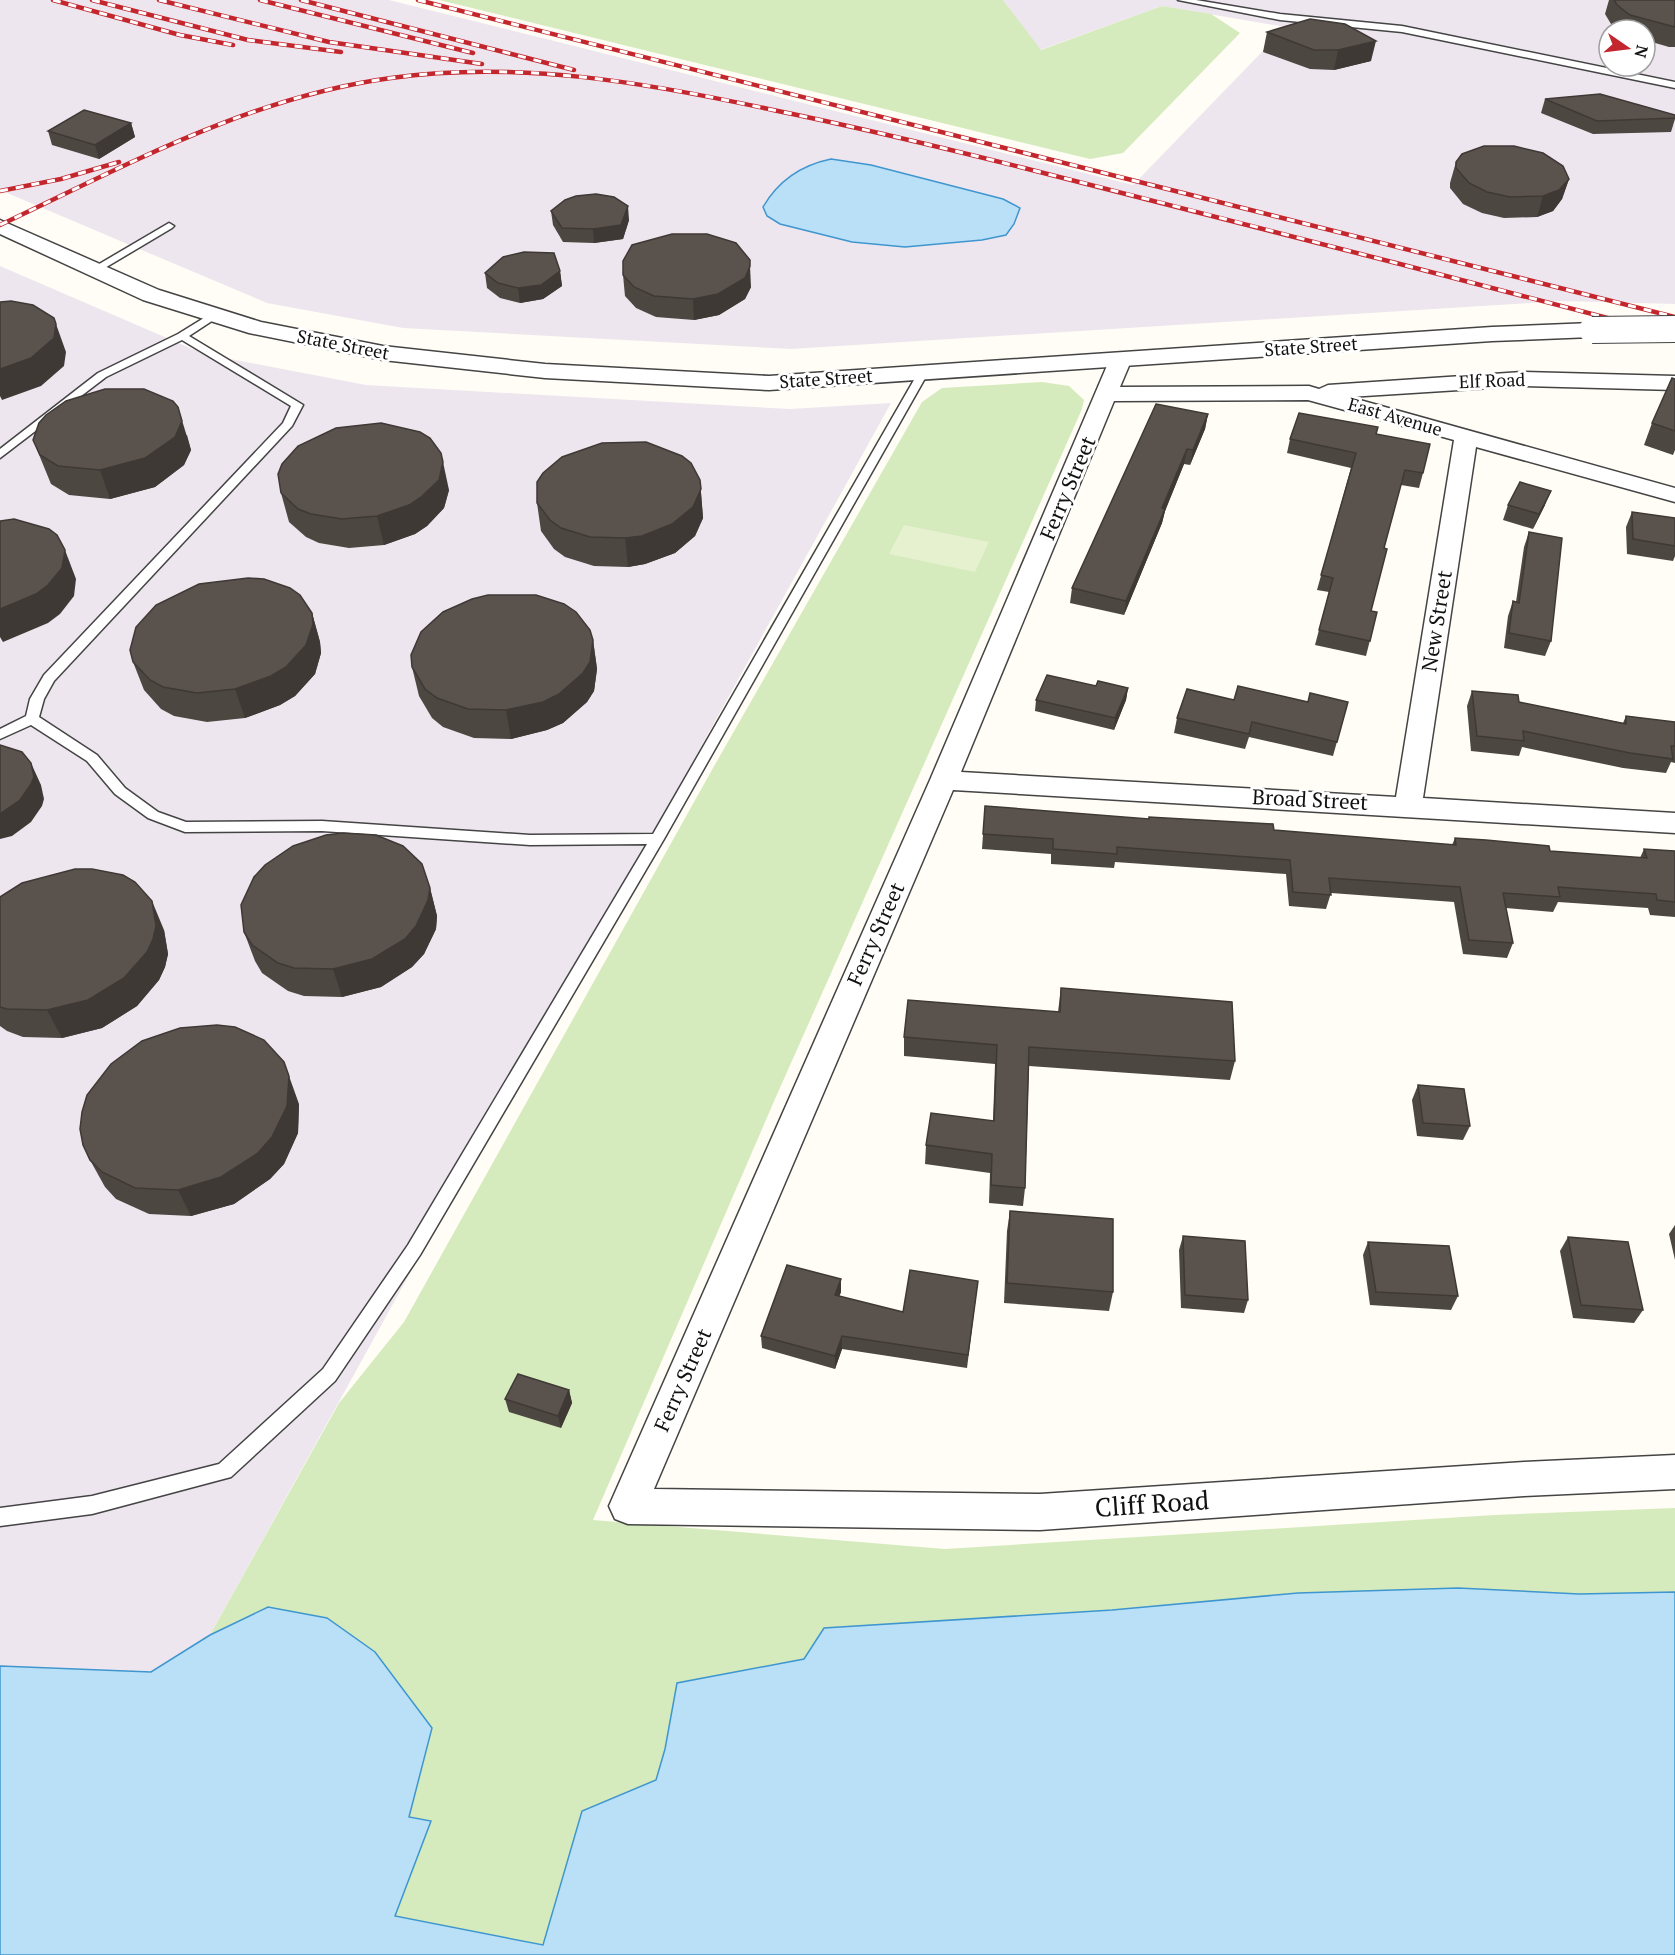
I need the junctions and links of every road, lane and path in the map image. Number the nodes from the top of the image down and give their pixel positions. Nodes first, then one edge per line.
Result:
1 (1182, 0) edge
2 (1675, 84) edge
3 (0, 226) edge
4 (169, 226) dead end
5 (94, 270) junction
6 (216, 315) junction
7 (1675, 330) edge
8 (182, 336) junction
9 (1120, 361) junction
10 (923, 373) junction
11 (1675, 383) edge
12 (1309, 393) junction
13 (1107, 394) junction
14 (1466, 438) junction
15 (0, 454) edge
16 (1675, 495) edge
17 (32, 719) junction
18 (0, 734) edge
19 (944, 780) junction
20 (1408, 805) junction
21 (1675, 823) edge
22 (657, 839) junction
23 (1675, 1472) edge
24 (628, 1506) joint
25 (0, 1517) edge

1 - 2 lane
3 - 5 street, State Street
4 - 5 lane
5 - 6 street, State Street
6 - 8 lane
6 - 10 street, State Street
7 - 9 street, State Street, bridge
8 - 15 lane
8 - 17 lane
9 - 10 street, State Street
9 - 13 street, Ferry Street
10 - 22 lane
11 - 12 street, Elf Road
12 - 13 street, East Avenue
12 - 14 street, East Avenue
13 - 19 street, Ferry Street
14 - 16 street, East Avenue
14 - 20 street, New Street
17 - 18 lane
17 - 22 lane
19 - 20 street, Broad Street
19 - 24 street, Ferry Street
20 - 21 street, Broad Street
22 - 25 lane
23 - 24 street, Cliff Road

